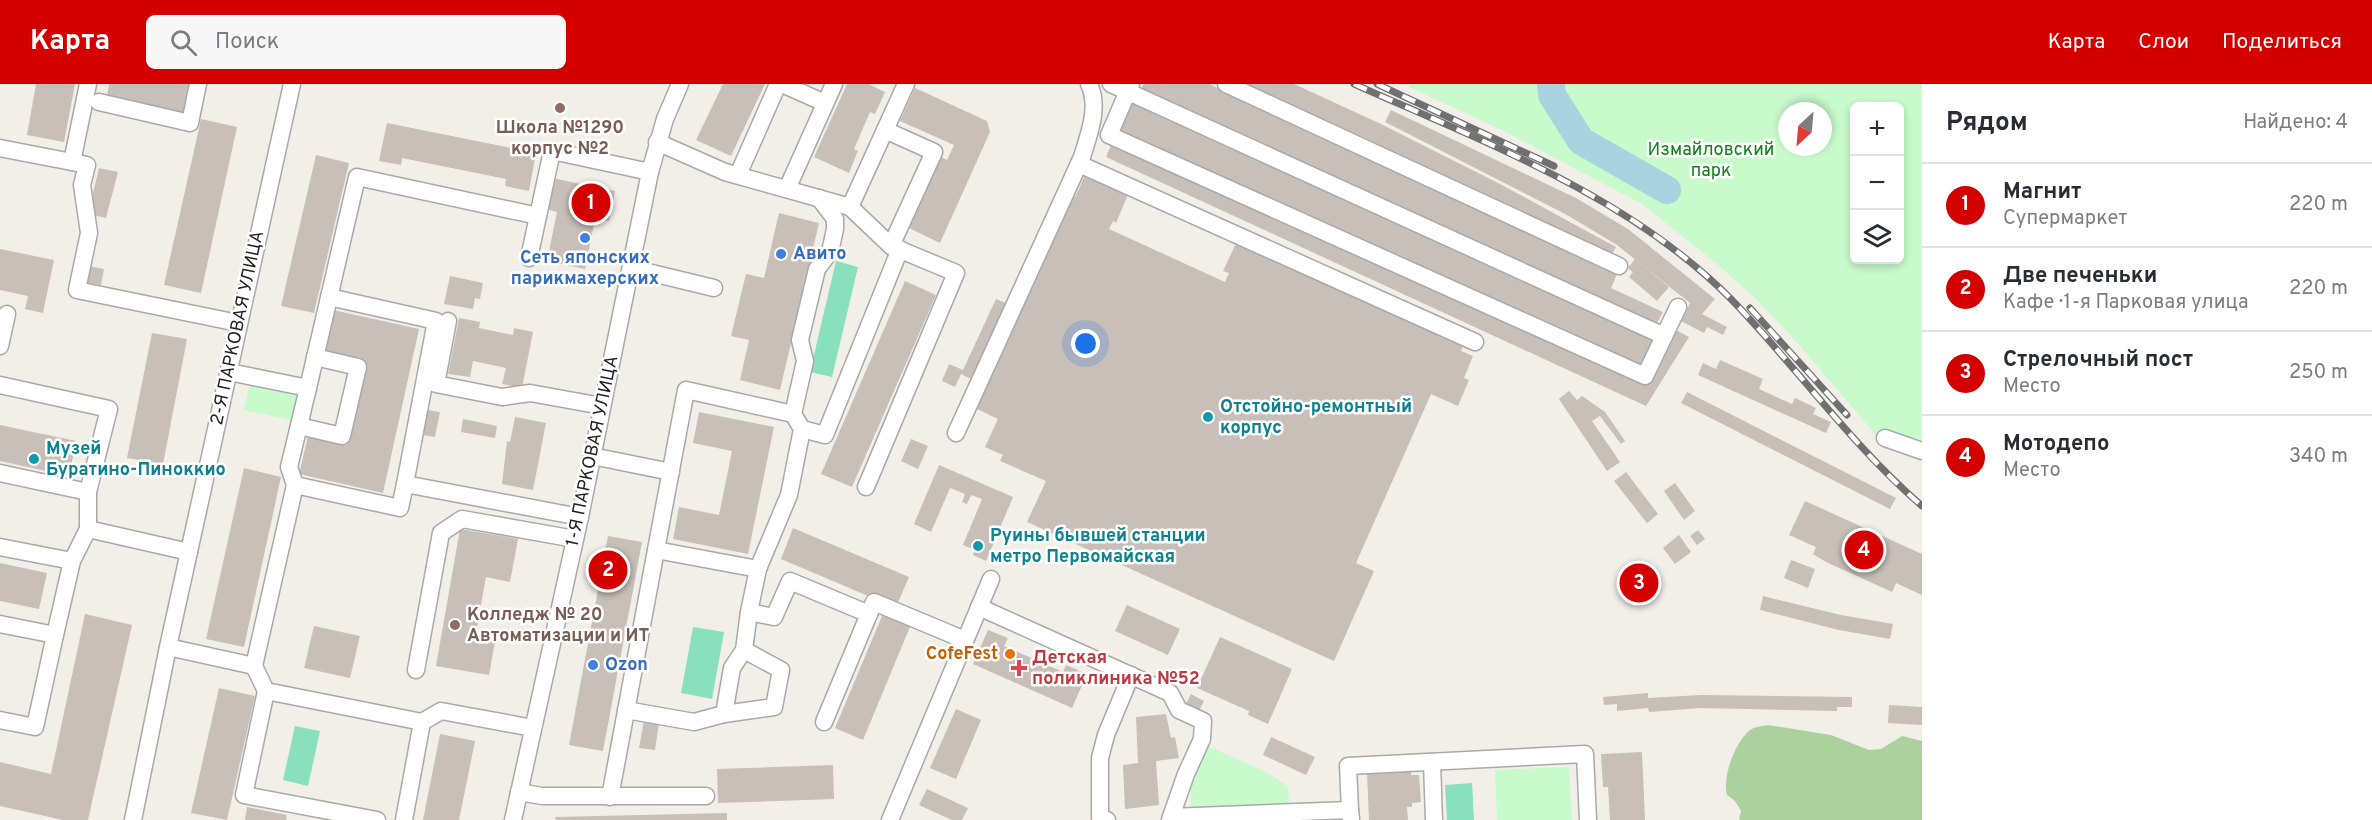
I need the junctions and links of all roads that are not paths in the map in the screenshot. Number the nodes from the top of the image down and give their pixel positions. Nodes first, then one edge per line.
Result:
1 (88, 84) edge
2 (198, 84) edge
3 (292, 84) edge
4 (680, 84) edge
5 (780, 84) edge
6 (834, 84) edge
7 (906, 84) edge
8 (1089, 84) edge
9 (1111, 84) edge
10 (1226, 84) edge
11 (1129, 88) edge
12 (99, 102) dead end
13 (825, 103) junction
14 (885, 130) junction
15 (657, 142) junction
16 (0, 148) edge
17 (72, 162) junction
18 (1079, 164) junction
19 (650, 172) junction
20 (738, 175) junction
21 (787, 189) junction
22 (819, 198) junction
23 (850, 207) junction
24 (538, 216) junction
25 (896, 248) junction
26 (529, 258) dead end
27 (1619, 266) dead end
28 (631, 268) junction
29 (714, 288) dead end
30 (329, 297) junction
31 (1678, 307) dead end
32 (7, 314) dead end
33 (448, 321) dead end
34 (238, 323) junction
35 (1664, 336) junction
36 (1475, 342) dead end
37 (0, 346) edge
38 (313, 349) junction
39 (229, 372) junction
40 (0, 385) edge
41 (308, 388) junction
42 (602, 406) junction
43 (793, 414) junction
44 (299, 426) junction
45 (802, 429) junction
46 (956, 433) dead end
47 (1885, 438) dead end
48 (1922, 451) edge
49 (592, 456) junction
50 (671, 472) junction
51 (0, 473) edge
52 (405, 484) junction
53 (295, 485) junction
54 (866, 487) dead end
55 (88, 492) junction
56 (580, 517) junction
57 (88, 529) junction
58 (575, 539) junction
59 (0, 547) edge
60 (656, 550) junction
61 (189, 552) junction
62 (72, 561) junction
63 (758, 569) junction
64 (991, 579) dead end
65 (979, 607) junction
66 (748, 612) junction
67 (869, 614) junction
68 (0, 624) edge
69 (54, 635) junction
70 (964, 640) junction
71 (168, 647) junction
72 (744, 650) junction
73 (254, 666) junction
74 (416, 670) dead end
75 (1131, 675) junction
76 (266, 692) junction
77 (626, 710) junction
78 (724, 714) junction
79 (0, 720) edge
80 (422, 722) junction
81 (825, 722) dead end
82 (533, 728) junction
83 (1432, 763) junction
84 (519, 792) junction
85 (706, 796) dead end
86 (610, 797) junction
87 (1099, 815) edge
88 (1350, 815) edge
89 (1171, 818) edge
90 (133, 820) edge
91 (377, 820) edge
92 (404, 820) edge
93 (513, 820) edge
94 (890, 820) edge
95 (1434, 820) edge
96 (1588, 820) edge

1 - 17 street
2 - 12 street
3 - 34 street, 2-Я ПАРКОВАЯ УЛИЦА
4 - 15 street, 1-Я ПАРКОВАЯ УЛИЦА
5 - 13 street
5 - 20 street
6 - 13 street
7 - 14 street
8 - 18 street
9 - 11 street
10 - 27 street
11 - 35 street
11 - 35 street
13 - 21 street
14 - 23 street
14 - 25 street
15 - 19 street, 1-Я ПАРКОВАЯ УЛИЦА
15 - 20 street
16 - 17 street
17 - 34 street
18 - 36 street
18 - 46 street
19 - 24 street
19 - 28 street, 1-Я ПАРКОВАЯ УЛИЦА
20 - 21 street
21 - 22 street
22 - 23 street
22 - 43 street
23 - 25 street
24 - 26 street
24 - 30 street
25 - 45 street
25 - 54 street
28 - 29 street
28 - 42 street, 1-Я ПАРКОВАЯ УЛИЦА
30 - 38 street
30 - 52 street
31 - 35 street
32 - 37 street
33 - 42 street
34 - 39 street, 2-Я ПАРКОВАЯ УЛИЦА
38 - 41 street
38 - 44 street
39 - 41 street
39 - 61 street, 2-Я ПАРКОВАЯ УЛИЦА
40 - 55 street
41 - 44 street
42 - 49 street, 1-Я ПАРКОВАЯ УЛИЦА
43 - 45 street
43 - 50 street
44 - 53 street
45 - 63 street
47 - 48 street
49 - 50 street
49 - 56 street, 1-Я ПАРКОВАЯ УЛИЦА
50 - 60 street
51 - 55 street
52 - 53 street
52 - 56 street
53 - 73 street
55 - 57 street
56 - 58 street, 1-Я ПАРКОВАЯ УЛИЦА
57 - 61 street
57 - 62 street
58 - 74 street
58 - 82 street, 1-Я ПАРКОВАЯ УЛИЦА
59 - 62 street
60 - 63 street
60 - 77 street
61 - 71 street, 2-Я ПАРКОВАЯ УЛИЦА
62 - 69 street
63 - 66 street
64 - 65 street
65 - 70 street
65 - 75 street
66 - 67 street
66 - 72 street
67 - 70 street
67 - 81 street
68 - 69 street
69 - 79 street
70 - 94 street
71 - 73 street
71 - 90 street, 2-Я ПАРКОВАЯ УЛИЦА
72 - 78 street
72 - 78 street
73 - 76 street
75 - 87 street
75 - 89 street
76 - 80 street
76 - 91 street
77 - 78 street
77 - 86 street
80 - 82 street
80 - 92 street
82 - 84 street, 1-Я ПАРКОВАЯ УЛИЦА
83 - 88 street
83 - 95 street
83 - 96 street
84 - 86 street
84 - 93 street, 1-Я ПАРКОВАЯ УЛИЦА
85 - 86 street
88 - 89 street

